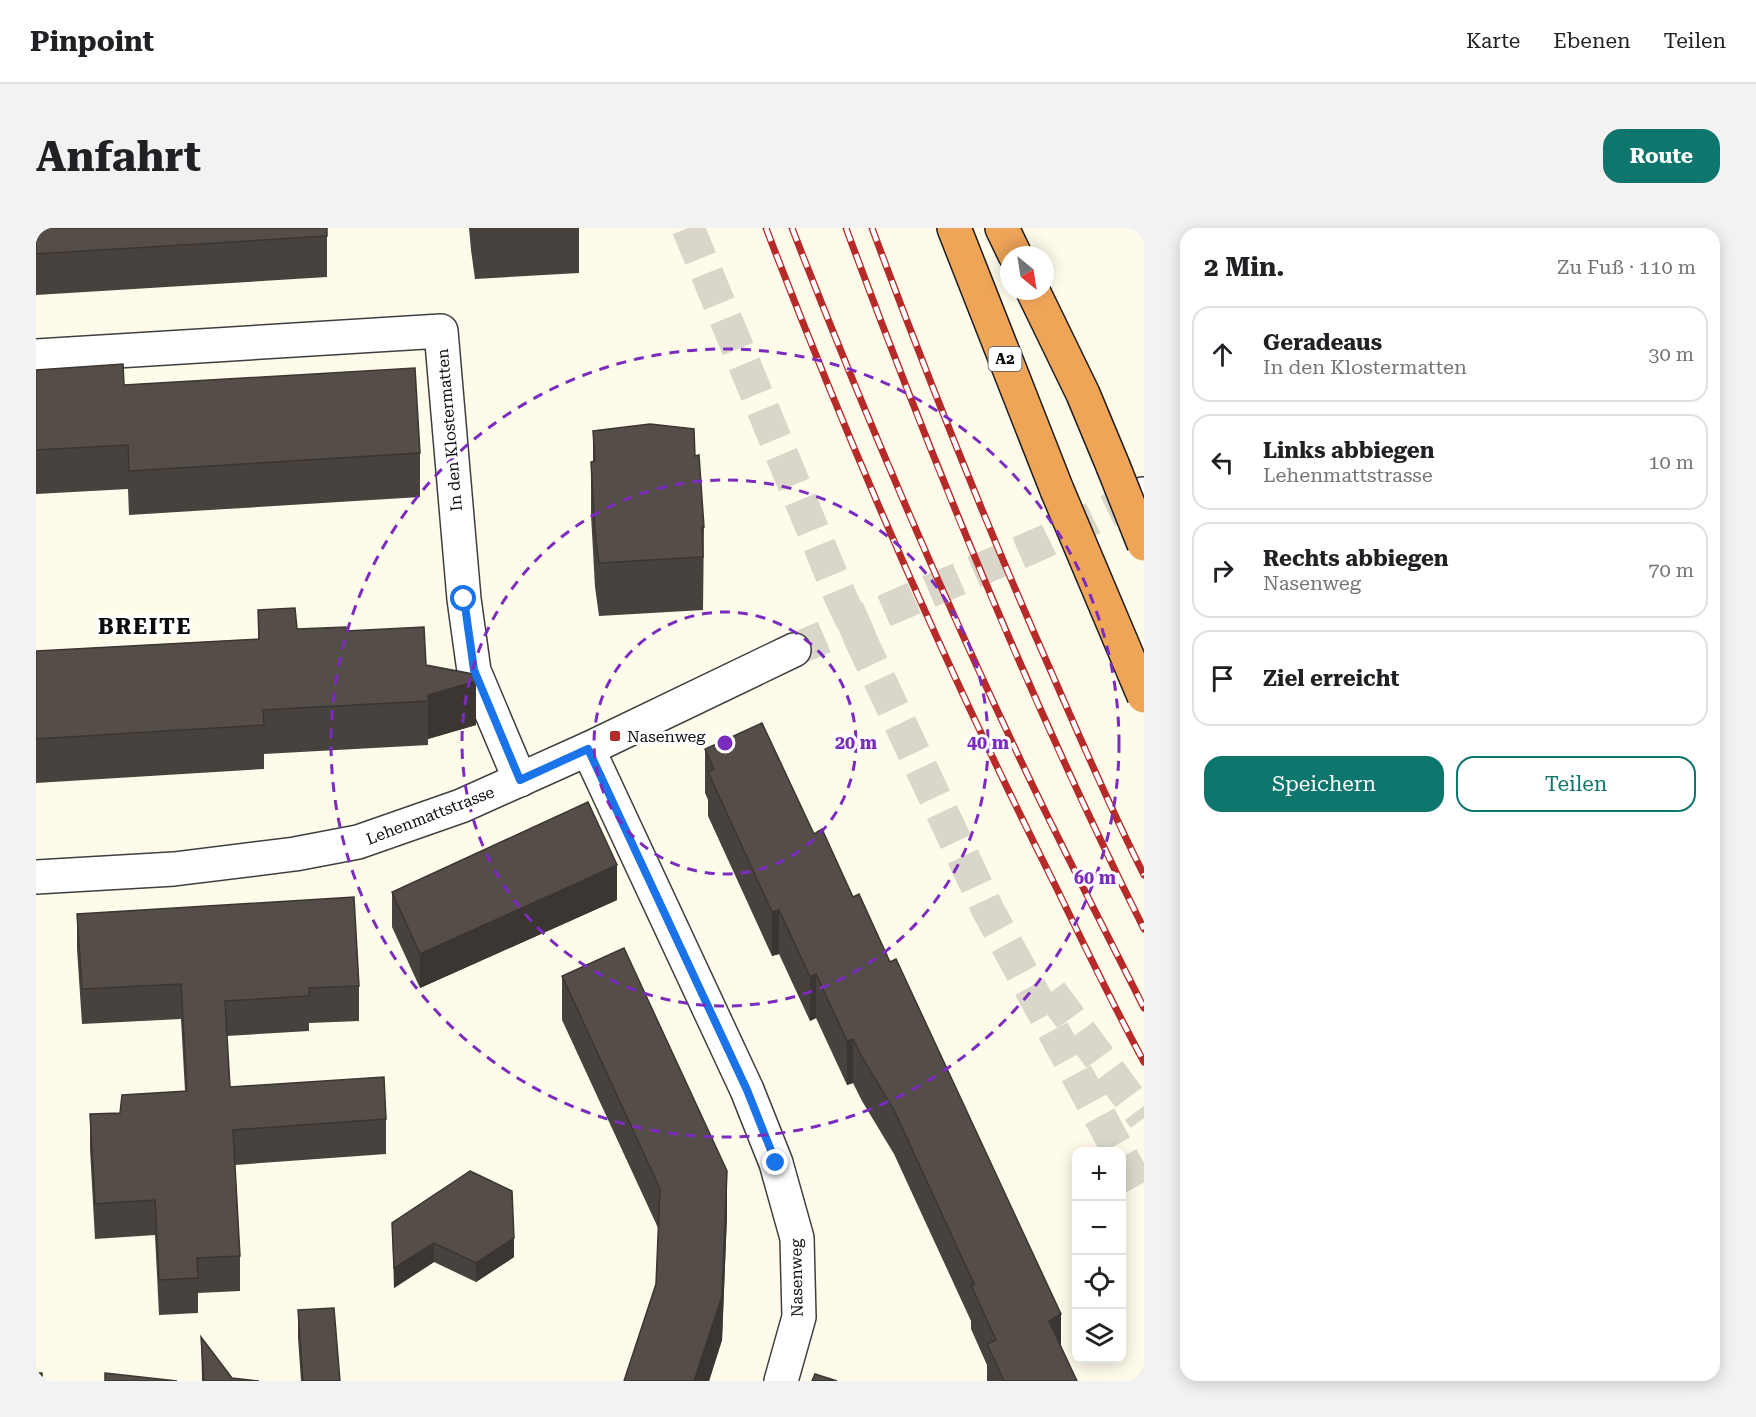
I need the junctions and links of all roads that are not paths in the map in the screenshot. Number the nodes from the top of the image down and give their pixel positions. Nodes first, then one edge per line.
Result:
1 (954, 228) edge
2 (1002, 228) edge
3 (1011, 246) edge
4 (1037, 300) edge
5 (36, 356) edge
6 (1144, 544) edge
7 (794, 650) tunnel mouth
8 (1144, 696) edge
9 (588, 749) junction
10 (520, 780) junction
11 (36, 877) edge
12 (781, 1381) edge

1 - 8 highway, A2, bridge
2 - 3 highway
4 - 6 highway, bridge
5 - 10 street, In den Klostermatten
7 - 9 street, Lehenmattstrasse
9 - 10 street, Lehenmattstrasse
9 - 12 street, Nasenweg
10 - 11 street, Lehenmattstrasse

